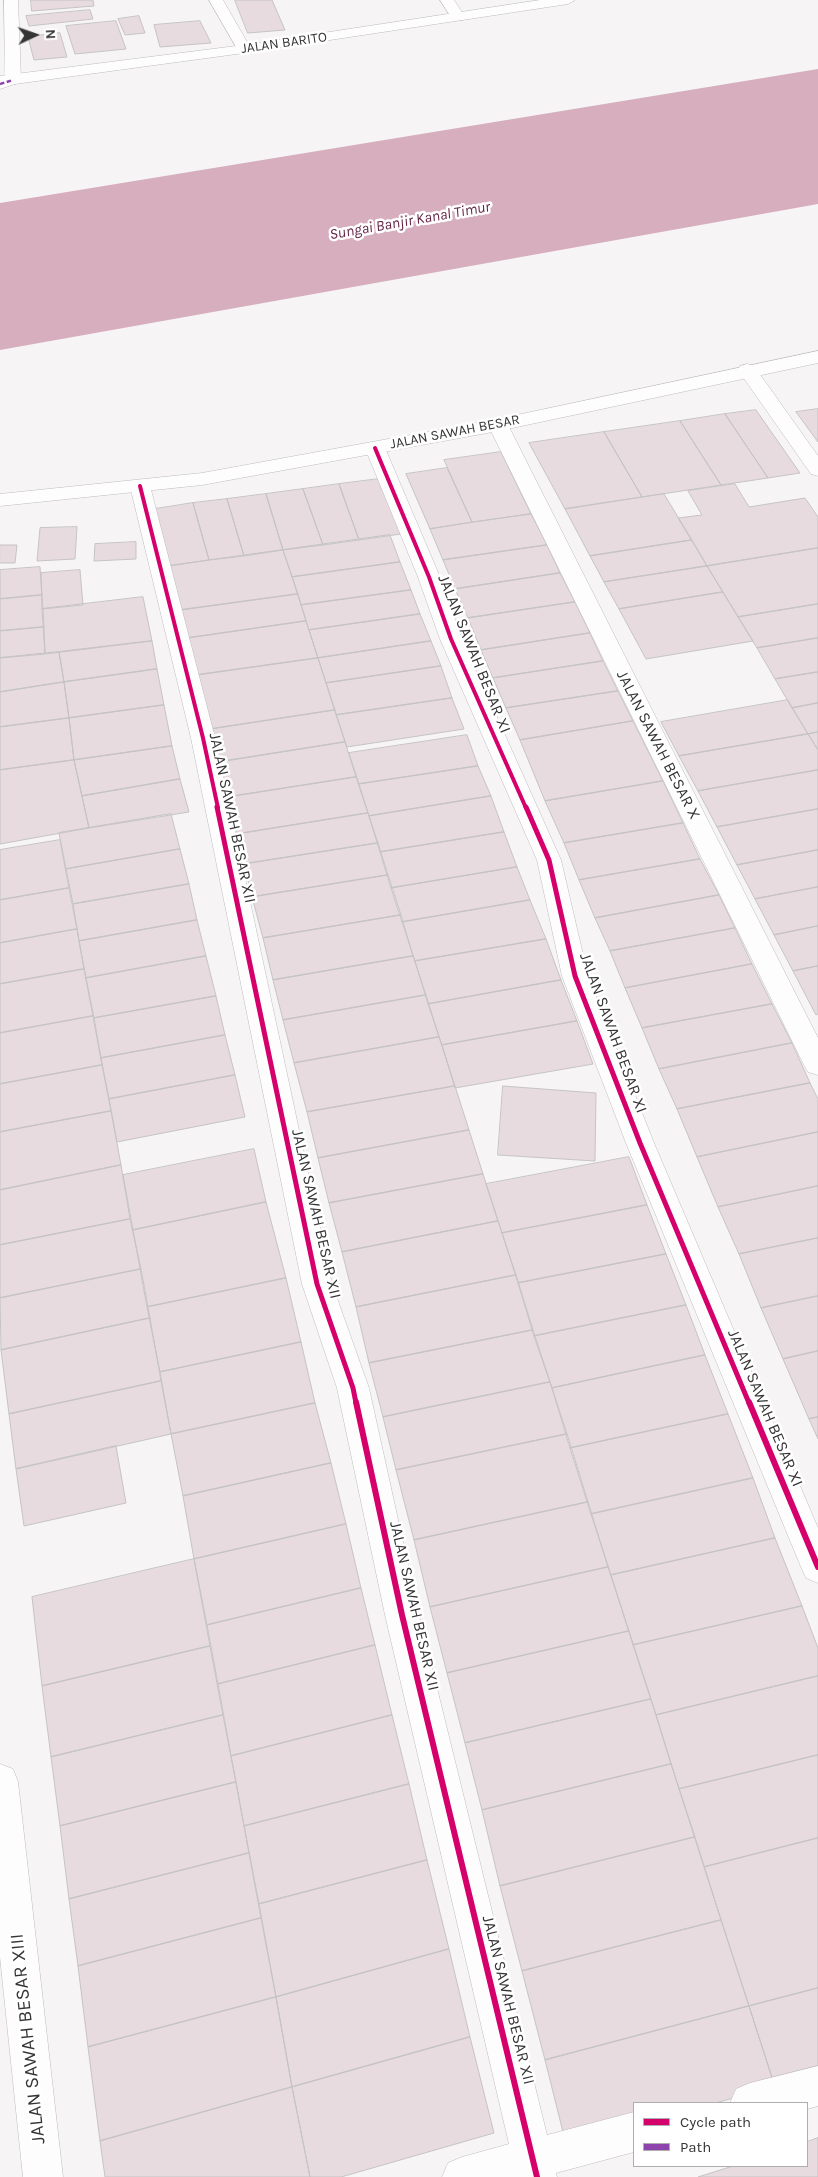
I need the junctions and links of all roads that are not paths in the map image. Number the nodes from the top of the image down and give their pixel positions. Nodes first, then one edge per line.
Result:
1 (11, 0) edge
2 (216, 0) edge
3 (447, 0) edge
4 (568, 0) edge
5 (458, 17) junction
6 (244, 49) junction
7 (4, 82) edge
8 (818, 357) edge
9 (747, 370) junction
10 (498, 425) junction
11 (375, 448) junction
12 (818, 470) edge
13 (140, 486) junction
14 (0, 500) edge
15 (818, 1066) edge
16 (818, 1568) edge
17 (0, 1782) edge
18 (818, 2086) edge
19 (754, 2102) edge
20 (633, 2132) edge
21 (535, 2168) edge
22 (43, 2177) edge
23 (462, 2177) edge

1 - 7 street
2 - 6 street
3 - 5 street
4 - 5 street, JALAN BARITO
5 - 6 street, JALAN BARITO
6 - 7 street, JALAN BARITO
8 - 9 street, JALAN SAWAH BESAR
9 - 10 street, JALAN SAWAH BESAR
9 - 12 street
10 - 11 street, JALAN SAWAH BESAR
10 - 15 street, JALAN SAWAH BESAR X
11 - 13 street, JALAN SAWAH BESAR
11 - 16 street, JALAN SAWAH BESAR XI
13 - 14 street, JALAN SAWAH BESAR
13 - 21 street, JALAN SAWAH BESAR XII
17 - 22 street, JALAN SAWAH BESAR XIII
18 - 19 street
20 - 21 street
21 - 23 street

